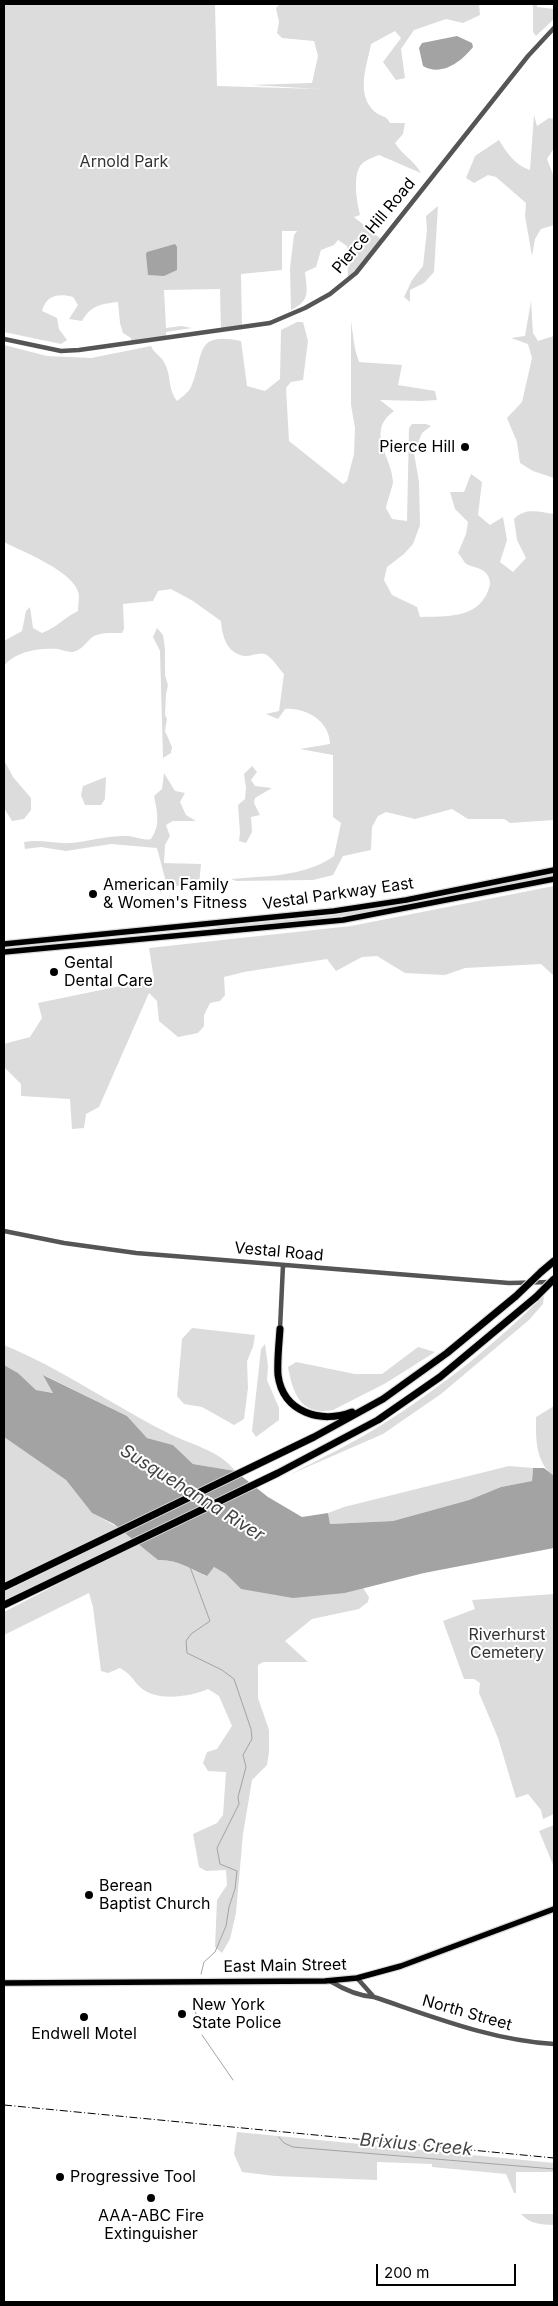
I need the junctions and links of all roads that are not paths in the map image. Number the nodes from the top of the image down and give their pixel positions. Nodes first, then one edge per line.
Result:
1 (554, 28) edge
2 (4, 339) edge
3 (554, 870) edge
4 (554, 879) edge
5 (4, 944) edge
6 (4, 952) edge
7 (4, 1231) edge
8 (554, 1260) edge
9 (284, 1265) junction
10 (554, 1280) edge
11 (280, 1329) joint
12 (383, 1399) junction
13 (4, 1587) edge
14 (4, 1605) edge
15 (554, 1909) edge
16 (357, 1978) junction
17 (330, 1981) junction
18 (4, 1983) edge
19 (374, 1997) junction
20 (554, 2044) edge

1 - 2 street, Pierce Hill Road
3 - 5 main road, Vestal Parkway East
4 - 6 main road, Vestal Parkway East
7 - 9 street, Vestal Road
8 - 12 highway, bridge
9 - 10 street, Vestal Road
9 - 11 street
10 - 14 highway, bridge
11 - 12 highway
12 - 13 highway
15 - 16 main road, East Main Street
16 - 17 main road, East Main Street
16 - 19 street, North Street
17 - 18 main road, East Main Street
17 - 19 street, North Street
19 - 20 street, North Street

